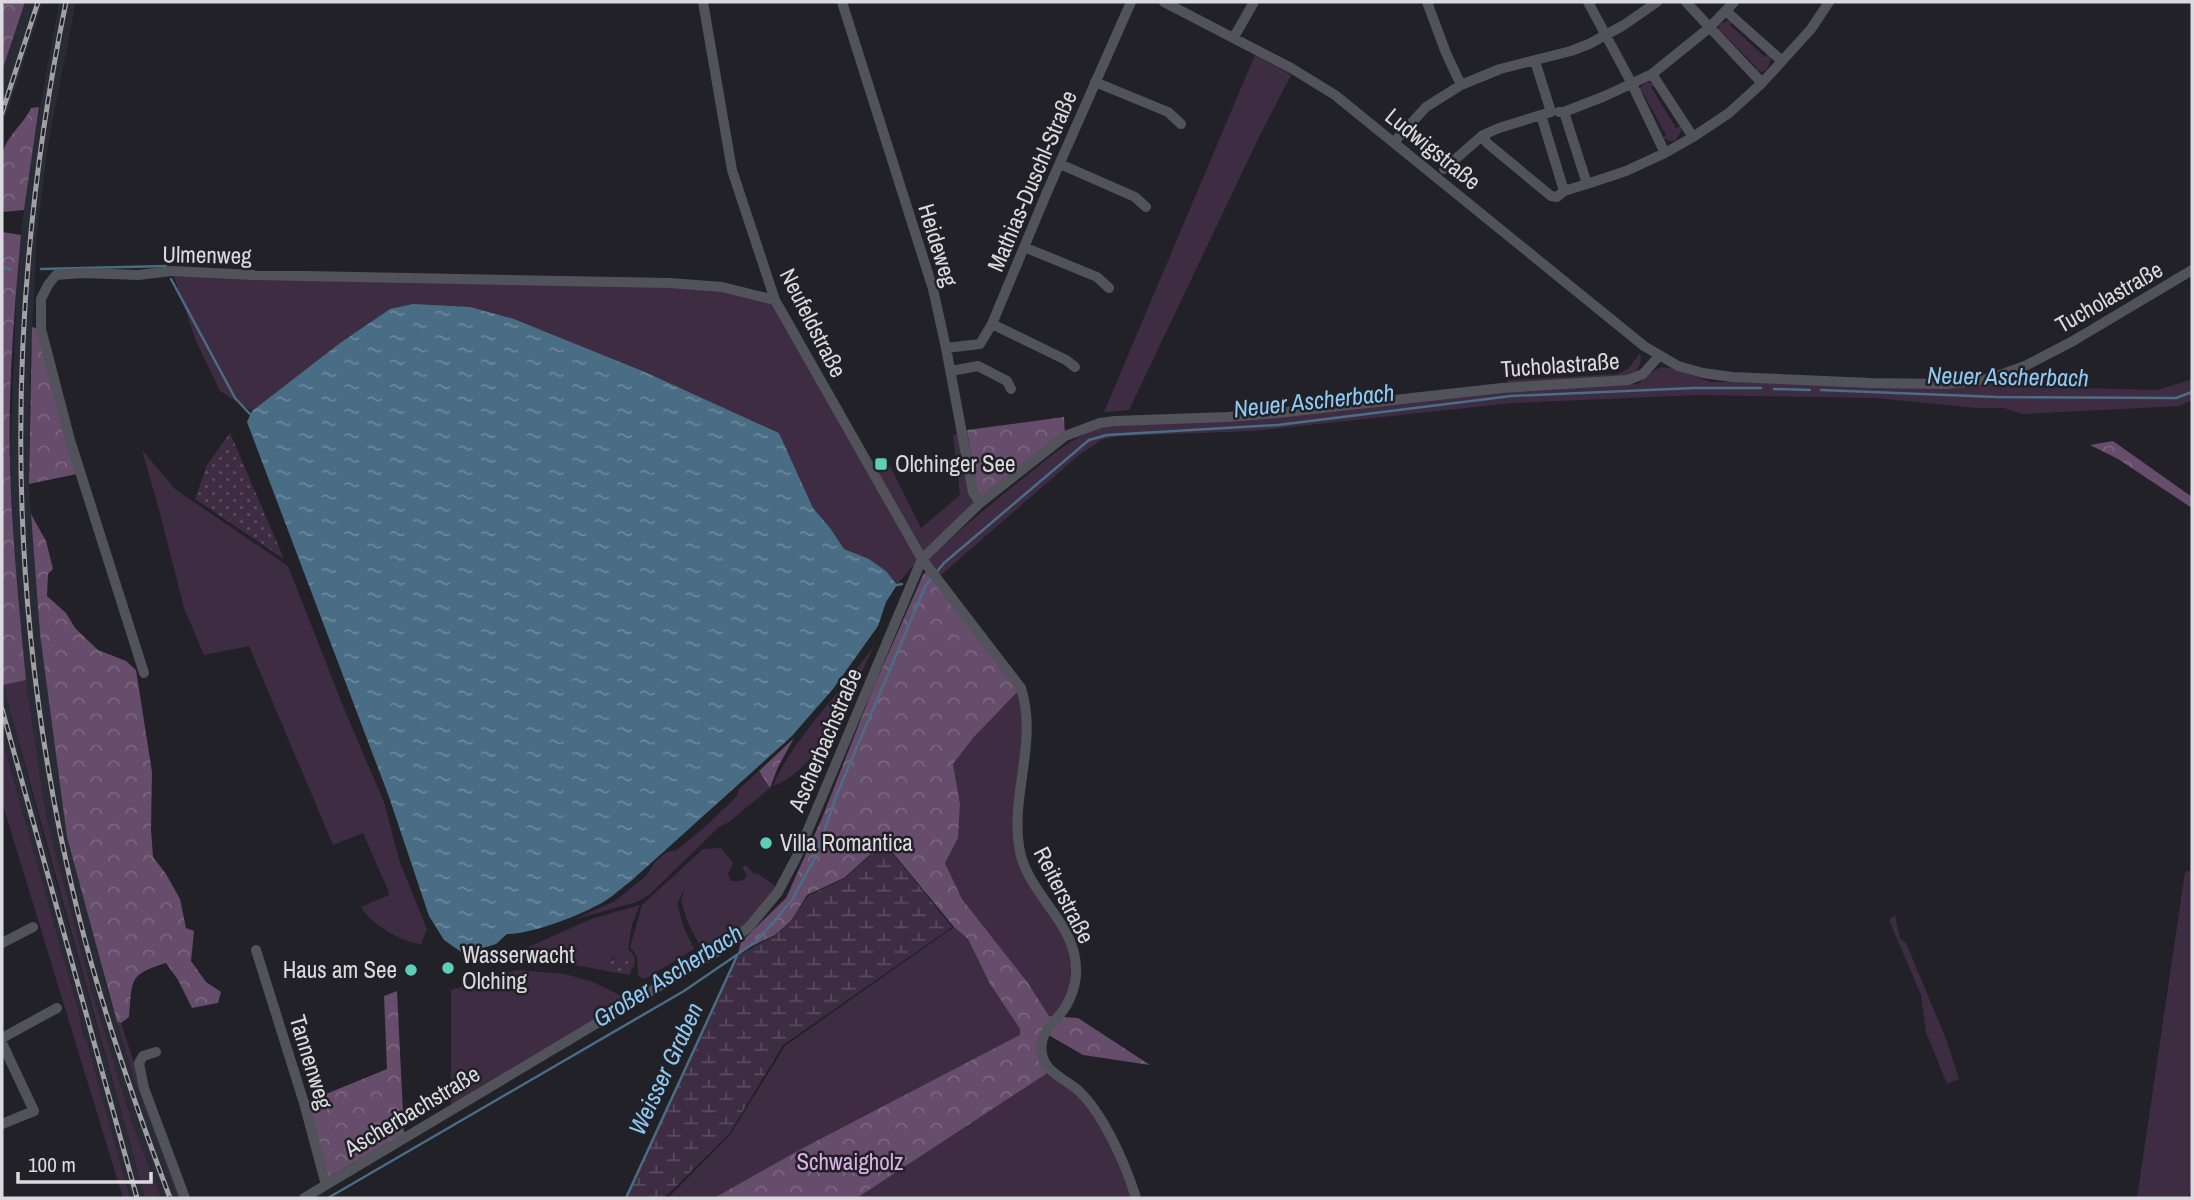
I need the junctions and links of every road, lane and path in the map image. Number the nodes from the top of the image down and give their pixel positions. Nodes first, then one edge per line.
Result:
1 (703, 2) edge
2 (842, 2) edge
3 (1131, 2) edge
4 (1164, 2) edge
5 (1254, 2) edge
6 (1427, 2) edge
7 (1588, 2) edge
8 (1657, 2) edge
9 (1686, 2) edge
10 (1734, 2) edge
11 (1829, 2) edge
12 (1727, 12) junction
13 (1709, 28) junction
14 (1605, 36) junction
15 (1234, 37) junction
16 (1535, 61) junction
17 (1782, 61) junction
18 (1652, 74) junction
19 (1095, 82) junction
20 (1762, 83) junction
21 (1632, 84) junction
22 (1461, 85) junction
23 (1564, 112) junction
24 (1546, 113) junction
25 (1181, 124) dead end
26 (1483, 135) junction
27 (1693, 137) junction
28 (1394, 142) junction
29 (1665, 153) junction
30 (1060, 164) junction
31 (1444, 169) dead end
32 (1587, 184) junction
33 (1564, 191) junction
34 (1146, 207) dead end
35 (1024, 247) junction
36 (2192, 270) edge
37 (1109, 288) dead end
38 (775, 300) junction
39 (992, 324) junction
40 (946, 348) junction
41 (1659, 356) junction
42 (1075, 368) dead end
43 (950, 371) junction
44 (1011, 389) dead end
45 (1100, 423) joint
46 (979, 503) junction
47 (922, 559) junction
48 (145, 674) dead end
49 (33, 927) dead end
50 (2, 943) edge
51 (256, 950) dead end
52 (57, 1008) dead end
53 (2, 1040) edge
54 (156, 1052) dead end
55 (2, 1124) edge
56 (326, 1185) junction
57 (185, 1198) edge
58 (304, 1198) edge
59 (1136, 1198) edge

1 - 38 street, Neufeldstraße
2 - 40 street, Heideweg
3 - 19 street, Mathias-Duschl-Straße
4 - 15 street, Ludwigstraße
5 - 15 street
6 - 22 street
7 - 14 street
8 - 14 street
9 - 13 street
10 - 12 street
11 - 17 street
12 - 13 street
12 - 17 street
13 - 18 street
13 - 20 street
14 - 16 street
14 - 21 street
15 - 28 street, Ludwigstraße
16 - 22 street
16 - 24 street
17 - 20 street
18 - 21 street
18 - 27 street
19 - 25 street
19 - 30 street, Mathias-Duschl-Straße
20 - 27 street
21 - 23 street
21 - 29 street
22 - 28 street
23 - 24 street
23 - 32 street
24 - 26 street
24 - 33 street
26 - 31 street
26 - 33 street
27 - 29 street
28 - 41 street, Ludwigstraße
29 - 32 street
30 - 34 street
30 - 35 street, Mathias-Duschl-Straße
32 - 33 street
35 - 37 street
35 - 39 street, Mathias-Duschl-Straße
36 - 41 street, Tucholastraße
38 - 47 street, Neufeldstraße
38 - 48 street, Ulmenweg
39 - 40 street, Mathias-Duschl-Straße
39 - 42 street
40 - 43 street, Heideweg
41 - 45 street, Tucholastraße
43 - 44 street
43 - 46 street, Heideweg
45 - 46 street, Ascherbachstraße
46 - 47 street, Ascherbachstraße
47 - 56 street, Ascherbachstraße
47 - 59 street, Reiterstraße
49 - 50 street
51 - 56 street, Tannenweg
52 - 53 street
53 - 55 street
54 - 57 street
56 - 58 street, Ascherbachstraße

